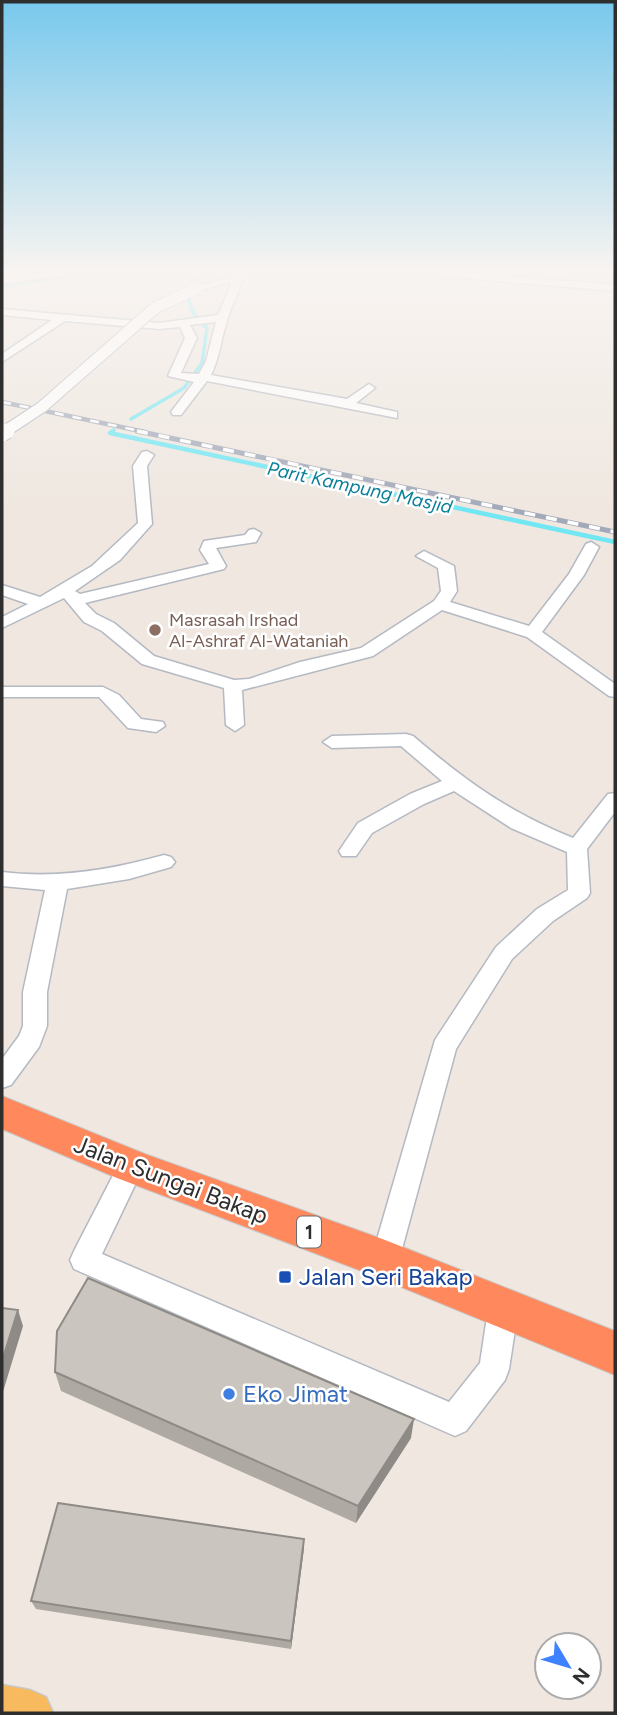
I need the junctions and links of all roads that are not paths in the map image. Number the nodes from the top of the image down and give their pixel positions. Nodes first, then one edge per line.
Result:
1 (107, 351) edge
2 (185, 351) edge
3 (214, 351) edge
4 (195, 379) junction
5 (369, 388) dead end
6 (349, 403) junction
7 (177, 412) dead end
8 (392, 415) dead end
9 (2, 434) edge
10 (147, 455) dead end
11 (254, 533) dead end
12 (591, 547) dead end
13 (424, 555) dead end
14 (2, 590) edge
15 (70, 596) junction
16 (42, 603) junction
17 (440, 604) junction
18 (2, 623) edge
19 (533, 633) junction
20 (233, 685) junction
21 (2, 692) edge
22 (615, 692) edge
23 (235, 725) dead end
24 (156, 726) dead end
25 (332, 742) dead end
26 (456, 783) junction
27 (615, 799) edge
28 (577, 848) junction
29 (349, 851) dead end
30 (164, 862) dead end
31 (2, 878) edge
32 (58, 881) junction
33 (2, 1078) edge
34 (2, 1112) edge
35 (131, 1166) junction
36 (385, 1260) junction
37 (503, 1310) junction
38 (615, 1353) edge
39 (2, 1708) edge
40 (30, 1713) edge

1 - 9 street, bridge
2 - 4 street
3 - 4 street
4 - 6 street
4 - 7 street
5 - 6 street
6 - 8 street
10 - 15 street
11 - 15 street
12 - 19 street
13 - 17 street
14 - 16 street
15 - 16 street
15 - 20 street
16 - 18 street
17 - 19 street
17 - 20 street
19 - 22 street
20 - 23 street
21 - 24 street
25 - 26 street
26 - 28 street
26 - 29 street
27 - 28 street
28 - 36 street
30 - 32 street
31 - 32 street
32 - 33 street
34 - 35 highway, Jalan Sungai Bakap / 1
35 - 36 highway, Jalan Sungai Bakap / 1
35 - 37 street
36 - 37 highway, Jalan Sungai Bakap / 1
37 - 38 highway, Jalan Sungai Bakap / 1
39 - 40 main road

